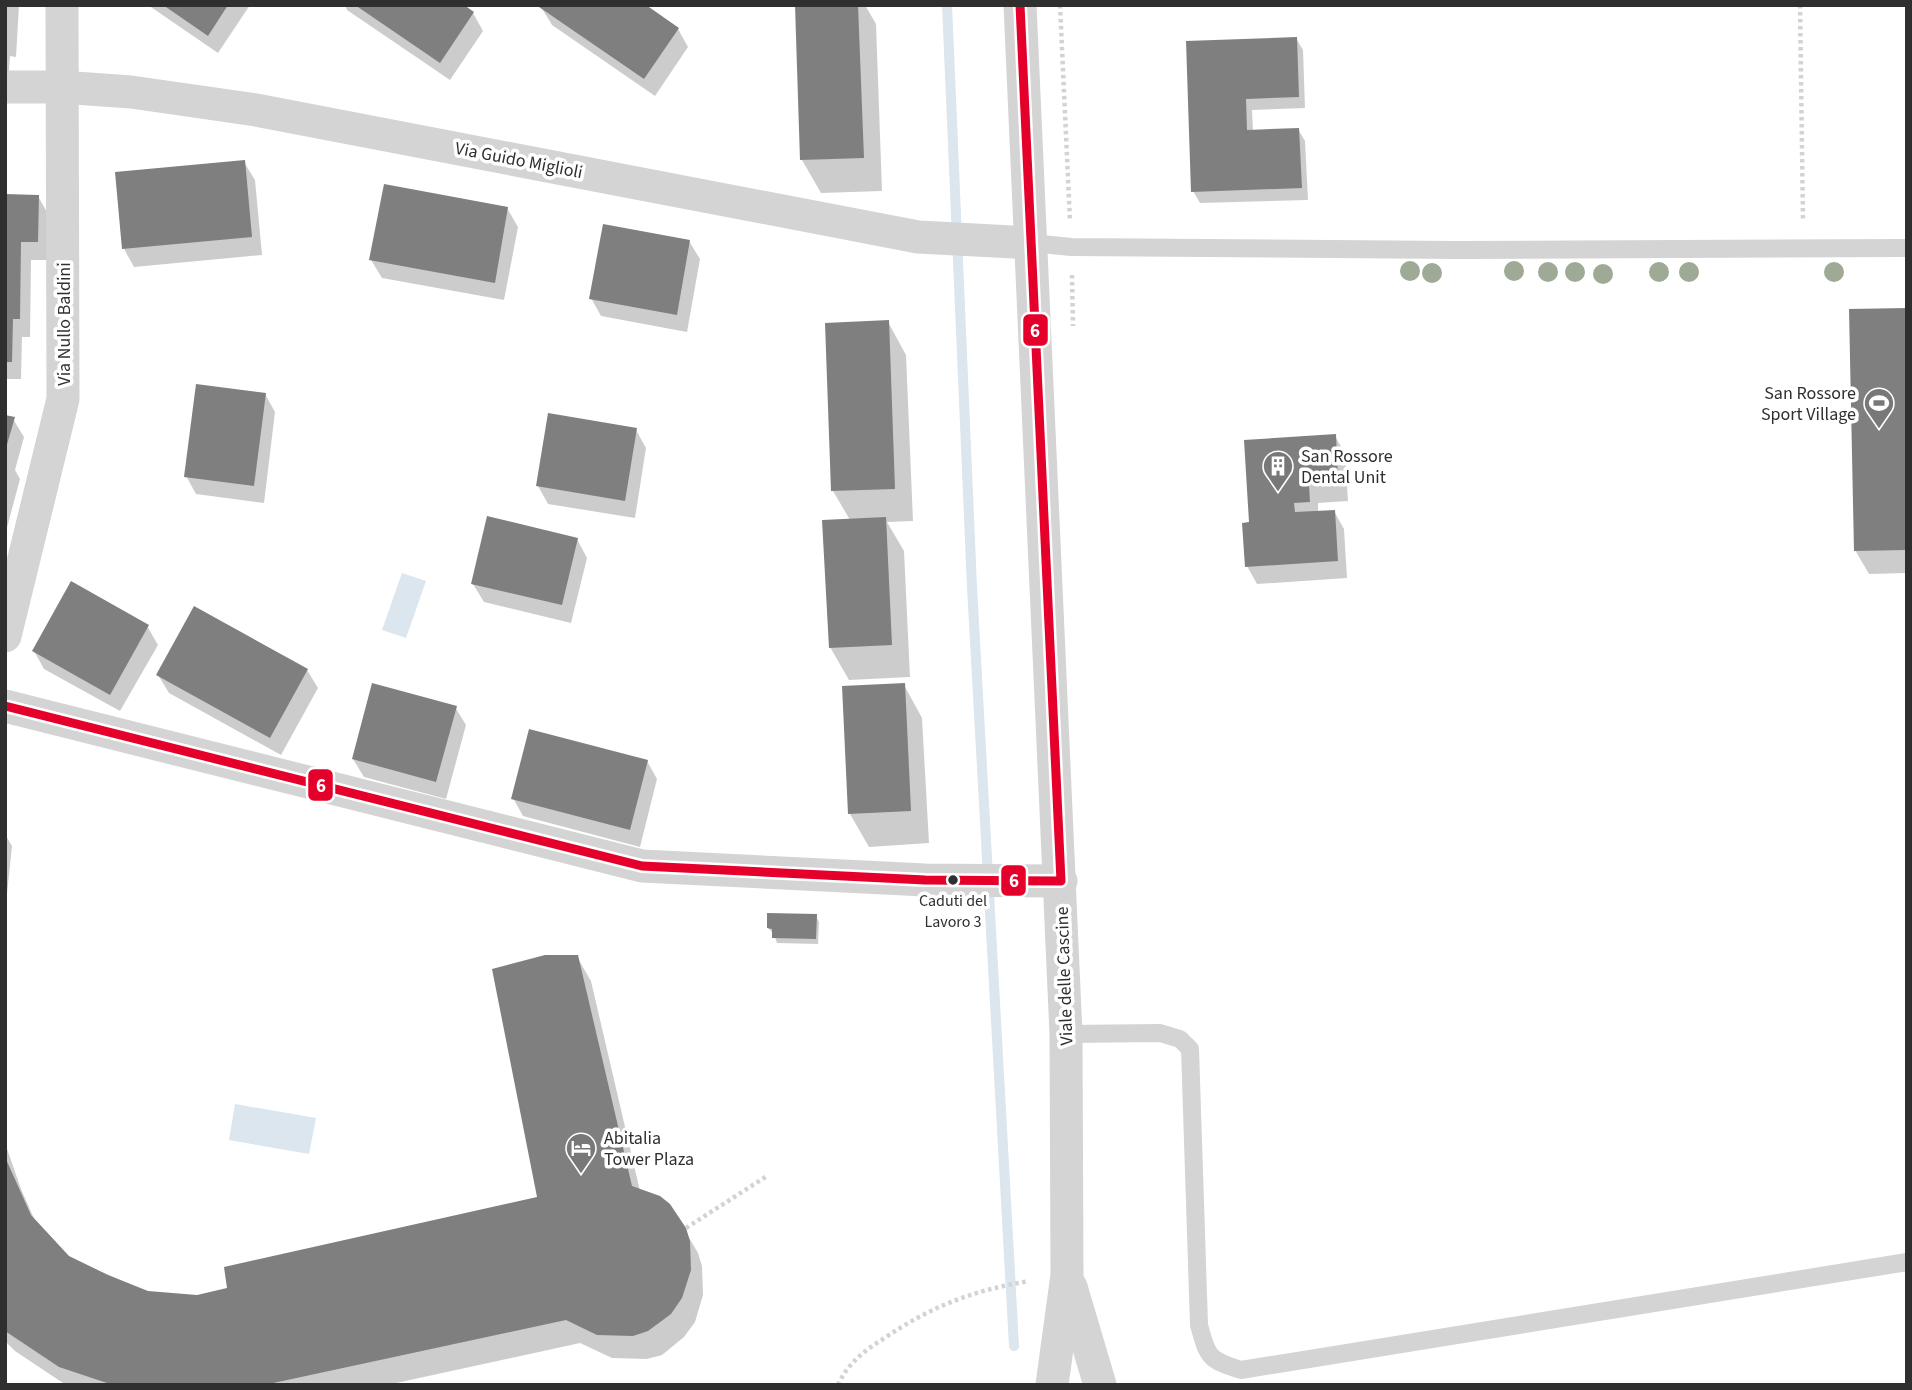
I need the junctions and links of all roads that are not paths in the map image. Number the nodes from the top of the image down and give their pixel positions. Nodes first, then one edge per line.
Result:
1 (62, 5) edge
2 (1020, 5) edge
3 (5, 87) edge
4 (61, 88) junction
5 (1032, 243) junction
6 (1907, 248) edge
7 (5, 636) edge
8 (5, 706) edge
9 (1061, 881) junction
10 (1066, 1034) junction
11 (1907, 1262) edge
12 (1067, 1275) junction
13 (1052, 1385) edge
14 (1100, 1385) edge

1 - 4 street, Via Nullo Baldini
2 - 5 street, Viale delle Cascine
3 - 4 street, Via Guido Miglioli
4 - 5 street, Via Guido Miglioli
4 - 7 street, Via Nullo Baldini
5 - 6 lane
5 - 9 street, Viale delle Cascine
8 - 9 street
9 - 10 street, Viale delle Cascine
10 - 11 lane
10 - 12 street, Viale delle Cascine
12 - 13 street, Viale delle Cascine
12 - 14 street, Viale delle Cascine

